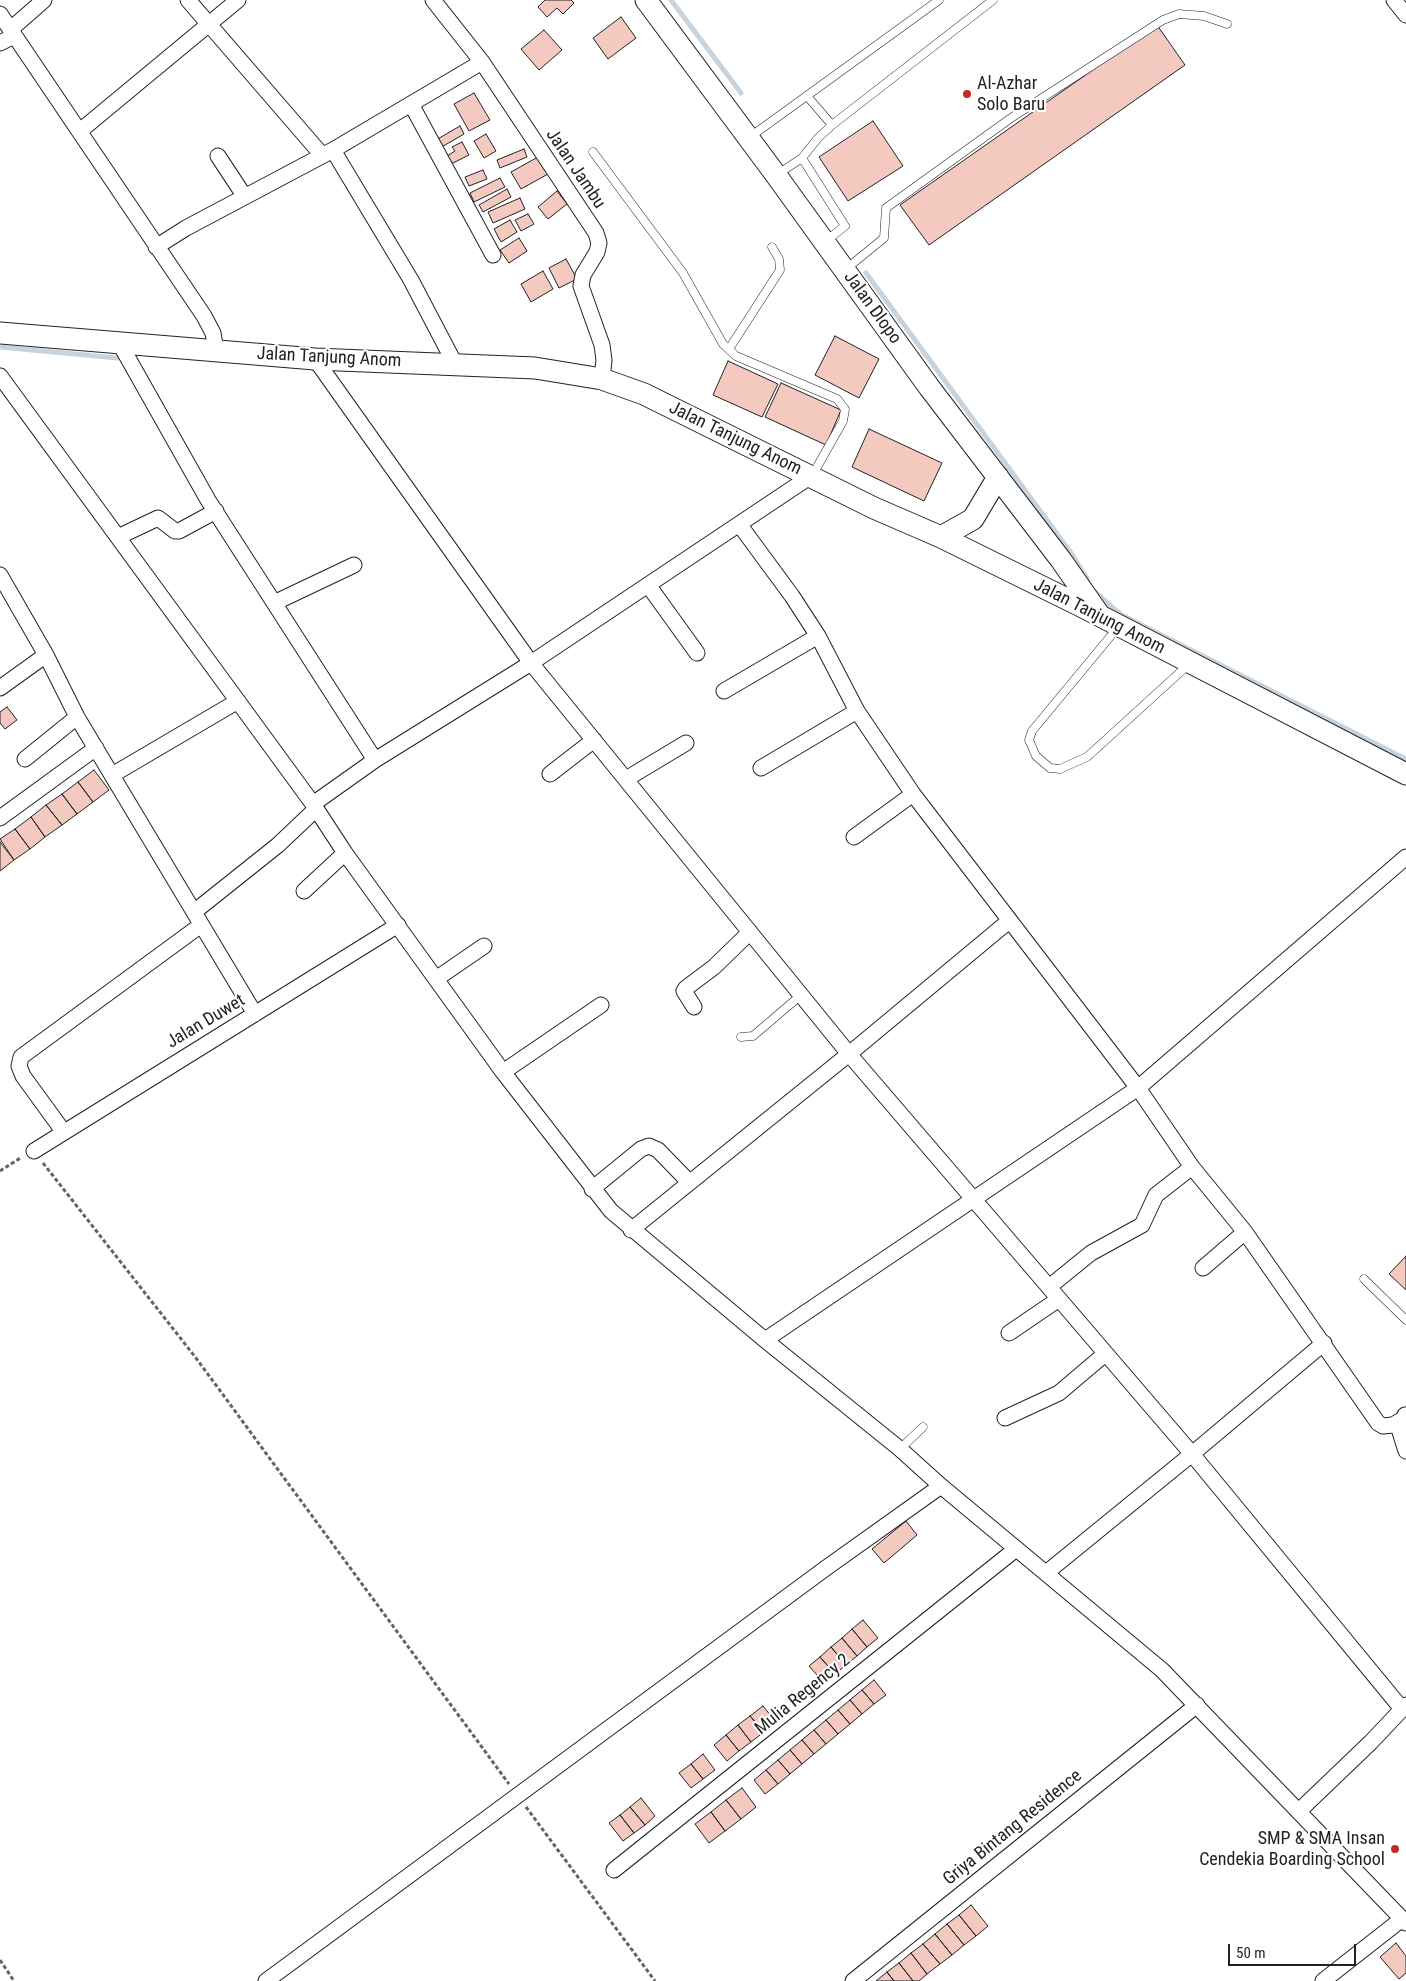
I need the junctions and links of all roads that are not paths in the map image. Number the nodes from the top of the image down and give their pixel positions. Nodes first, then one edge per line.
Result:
1 (44, 0) edge
2 (188, 0) edge
3 (238, 0) edge
4 (433, 0) edge
5 (646, 0) edge
6 (939, 0) edge
7 (993, 0) edge
8 (1394, 0) edge
9 (0, 14) edge
10 (1406, 15) edge
11 (1227, 24) dead end
12 (208, 25) junction
13 (12, 32) junction
14 (0, 43) edge
15 (482, 62) junction
16 (807, 96) junction
17 (411, 104) junction
18 (832, 125) junction
19 (80, 131) junction
20 (749, 138) junction
21 (593, 152) dead end
22 (327, 153) junction
23 (218, 156) dead end
24 (802, 158) junction
25 (776, 175) junction
26 (245, 197) junction
27 (829, 239) junction
28 (156, 247) junction
29 (772, 247) dead end
30 (493, 255) dead end
31 (845, 270) junction
32 (1, 331) edge
33 (120, 344) junction
34 (729, 349) junction
35 (216, 351) junction
36 (315, 359) junction
37 (454, 364) junction
38 (0, 376) edge
39 (602, 379) junction
40 (812, 476) junction
41 (998, 477) junction
42 (216, 511) junction
43 (738, 524) junction
44 (118, 537) junction
45 (941, 537) junction
46 (354, 565) dead end
47 (0, 575) edge
48 (648, 585) junction
49 (276, 602) junction
50 (1099, 615) junction
51 (1119, 626) junction
52 (818, 636) junction
53 (697, 653) dead end
54 (46, 655) junction
55 (531, 663) junction
56 (1190, 663) junction
57 (0, 688) edge
58 (724, 691) dead end
59 (238, 701) junction
60 (857, 711) junction
61 (78, 717) junction
62 (594, 740) junction
63 (686, 743) dead end
64 (96, 748) junction
65 (25, 759) dead end
66 (375, 760) junction
67 (761, 768) dead end
68 (550, 774) dead end
69 (1406, 774) edge
70 (112, 775) junction
71 (626, 779) junction
72 (913, 794) junction
73 (315, 806) junction
74 (0, 818) edge
75 (854, 837) dead end
76 (345, 853) junction
77 (1406, 857) edge
78 (304, 891) dead end
79 (198, 919) junction
80 (1010, 921) junction
81 (398, 925) junction
82 (750, 932) junction
83 (484, 946) dead end
84 (436, 979) junction
85 (801, 994) junction
86 (601, 1005) dead end
87 (694, 1007) dead end
88 (255, 1014) junction
89 (741, 1037) dead end
90 (849, 1054) junction
91 (503, 1072) junction
92 (1138, 1088) junction
93 (63, 1131) junction
94 (34, 1151) road end
95 (1192, 1167) junction
96 (690, 1182) junction
97 (592, 1189) junction
98 (974, 1200) junction
99 (631, 1230) junction
100 (1245, 1232) junction
101 (1203, 1268) dead end
102 (1364, 1279) dead end
103 (1049, 1287) junction
104 (1059, 1299) junction
105 (1406, 1320) edge
106 (1009, 1333) dead end
107 (765, 1340) junction
108 (1324, 1343) junction
109 (1106, 1354) junction
110 (1404, 1416) edge
111 (1005, 1418) dead end
112 (923, 1427) dead end
113 (900, 1449) junction
114 (1406, 1451) edge
115 (1192, 1454) junction
116 (941, 1486) junction
117 (1016, 1549) junction
118 (1046, 1573) junction
119 (1197, 1705) junction
120 (1404, 1707) edge
121 (1299, 1811) junction
122 (614, 1870) dead end
123 (1404, 1921) edge
124 (266, 1981) edge
125 (853, 1981) edge
126 (1323, 1981) edge

1 - 13 street
2 - 12 street
3 - 12 street
4 - 15 street, Jalan Jambu
5 - 20 main road, Jalan Dlopo
6 - 16 lane
7 - 18 lane
8 - 10 street
9 - 13 street
11 - 31 lane
12 - 19 street
12 - 22 street
13 - 14 street
13 - 19 street
15 - 17 street
15 - 39 street, Jalan Jambu
16 - 18 lane
16 - 20 lane
17 - 22 street
17 - 30 street
18 - 24 lane
19 - 28 street
20 - 25 main road, Jalan Dlopo
21 - 34 lane
22 - 26 street
22 - 37 street
23 - 26 street
24 - 25 lane
24 - 27 lane
25 - 27 main road, Jalan Dlopo
26 - 28 street
27 - 31 main road, Jalan Dlopo
28 - 35 street
29 - 34 lane
31 - 41 main road, Jalan Dlopo
32 - 33 main road, Jalan Tanjung Anom
33 - 35 main road, Jalan Tanjung Anom
33 - 42 street
34 - 40 lane
35 - 36 main road, Jalan Tanjung Anom
36 - 37 main road, Jalan Tanjung Anom
36 - 55 street
37 - 39 main road, Jalan Tanjung Anom
38 - 44 street
39 - 40 main road, Jalan Tanjung Anom
40 - 43 street
40 - 45 main road, Jalan Tanjung Anom
41 - 45 main road
41 - 50 main road, Jalan Dlopo
42 - 44 street
42 - 49 street
43 - 48 street
43 - 52 street
44 - 59 street
45 - 50 main road, Jalan Tanjung Anom
46 - 49 street
47 - 54 street
48 - 53 street
48 - 55 street
49 - 66 street
50 - 51 main road, Jalan Tanjung Anom
51 - 56 main road, Jalan Tanjung Anom
51 - 56 lane
52 - 58 street
52 - 60 street
54 - 57 street
54 - 61 street
55 - 62 street
55 - 66 street
56 - 69 main road, Jalan Tanjung Anom
59 - 70 street
59 - 73 street
60 - 67 street
60 - 72 street
61 - 64 street
61 - 65 street
62 - 68 street
62 - 71 street
63 - 71 street
64 - 70 street
64 - 74 street
66 - 73 street
70 - 79 street
71 - 82 street
72 - 75 street
72 - 80 street
73 - 76 street
73 - 79 street
76 - 78 street
76 - 81 street
77 - 92 street
79 - 88 street
79 - 93 street
80 - 90 street
80 - 92 street
81 - 84 street
81 - 88 street, Jalan Duwet
82 - 85 street
82 - 87 street
83 - 84 street
84 - 91 street
85 - 89 lane
85 - 90 street
86 - 91 street
88 - 93 street, Jalan Duwet
90 - 96 street
90 - 98 street
91 - 97 street
92 - 95 street
92 - 98 street
93 - 94 street, Jalan Duwet
95 - 100 street
95 - 103 street
96 - 97 street
96 - 99 street
97 - 99 street
98 - 103 street
98 - 107 street
99 - 107 street
100 - 101 street
100 - 108 street
102 - 105 lane
103 - 104 street
104 - 106 street
104 - 109 street
107 - 113 street
108 - 110 street
108 - 115 street
109 - 111 street
109 - 115 street
110 - 114 street
112 - 113 lane
113 - 116 street
115 - 118 street
115 - 120 street
116 - 117 street
116 - 124 street
117 - 118 street
117 - 122 street, Mulia Regency 2
118 - 119 street
119 - 121 street
119 - 125 street, Griya Bintang Residence
120 - 121 street
121 - 123 street
123 - 126 street

